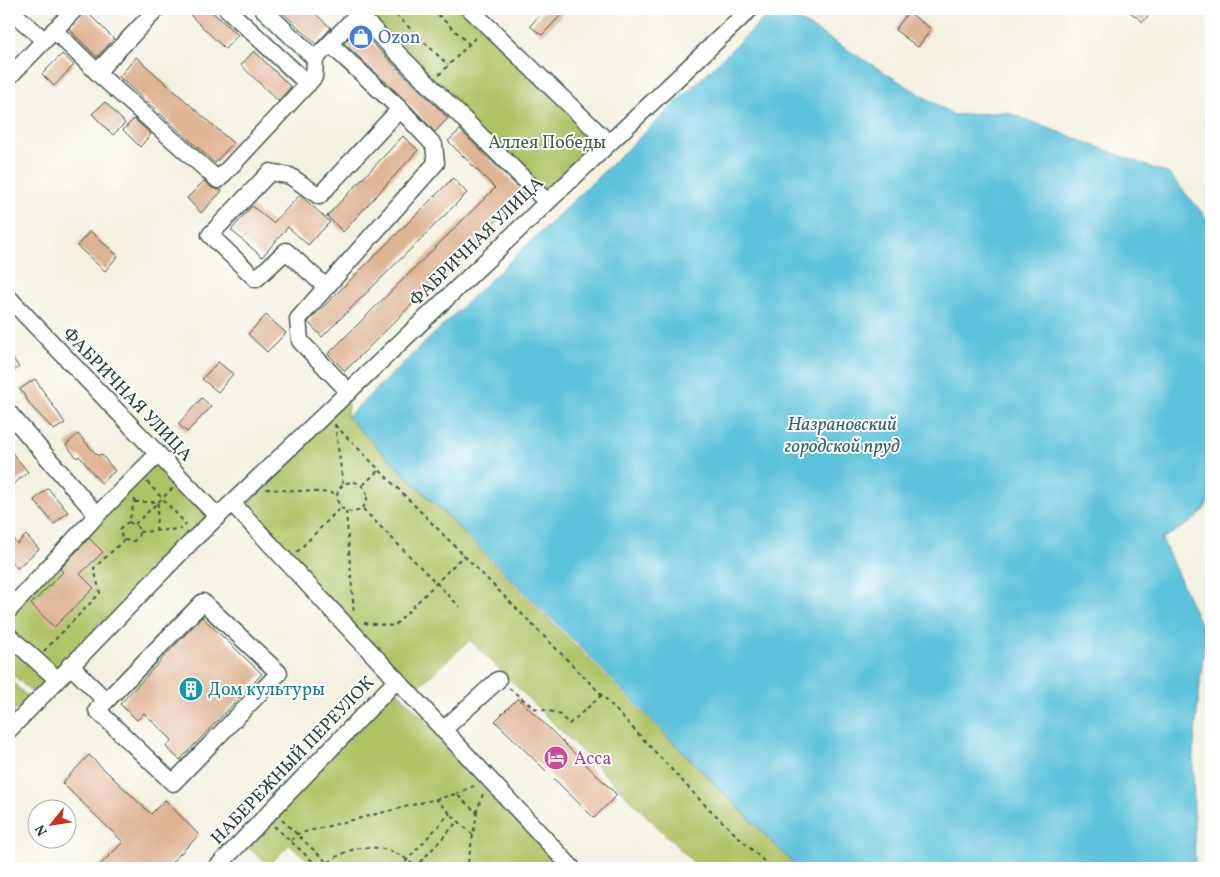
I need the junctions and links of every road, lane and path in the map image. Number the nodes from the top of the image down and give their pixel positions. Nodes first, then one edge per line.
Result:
1 (9, 9) edge
2 (75, 9) edge
3 (157, 9) edge
4 (227, 9) edge
5 (263, 9) edge
6 (390, 9) edge
7 (432, 9) edge
8 (750, 9) edge
9 (472, 10) edge
10 (356, 12) edge
11 (487, 26) junction
12 (49, 35) junction
13 (330, 44) junction
14 (469, 44) junction
15 (315, 59) junction
16 (448, 65) junction
17 (97, 72) junction
18 (9, 77) edge
19 (308, 84) junction
20 (430, 84) junction
21 (400, 109) junction
22 (609, 143) junction
23 (546, 201) junction
24 (326, 287) junction
25 (9, 298) edge
26 (349, 392) junction
27 (9, 413) edge
28 (332, 418) junction
29 (158, 454) junction
30 (379, 470) junction
31 (139, 473) junction
32 (182, 479) junction
33 (343, 484) junction
34 (363, 485) junction
35 (248, 488) junction
36 (136, 493) dead end
37 (336, 493) junction
38 (162, 498) junction
39 (135, 502) junction
40 (158, 502) junction
41 (232, 504) junction
42 (342, 507) junction
43 (363, 509) junction
44 (346, 511) junction
45 (97, 515) junction
46 (218, 517) junction
47 (129, 522) junction
48 (135, 524) junction
49 (156, 531) junction
50 (139, 532) junction
51 (188, 534) junction
52 (124, 540) junction
53 (464, 555) junction
54 (286, 563) junction
55 (436, 583) junction
56 (12, 599) edge
57 (460, 607) dead end
58 (9, 636) edge
59 (35, 660) junction
60 (70, 665) junction
61 (57, 679) junction
62 (396, 680) junction
63 (498, 680) joint
64 (602, 695) junction
65 (106, 701) junction
66 (9, 730) edge
67 (443, 730) junction
68 (489, 779) junction
69 (456, 794) junction
70 (435, 799) junction
71 (476, 813) junction
72 (268, 814) junction
73 (450, 814) junction
74 (458, 821) junction
75 (297, 834) junction
76 (473, 835) junction
77 (291, 841) junction
78 (408, 860) junction
79 (328, 863) junction
80 (216, 868) edge
81 (321, 868) edge
82 (333, 868) edge
83 (400, 868) edge
84 (416, 868) edge
85 (467, 868) edge
86 (572, 868) edge
87 (771, 868) edge

1 - 12 street
2 - 12 street
3 - 17 street
4 - 19 street
5 - 15 street
6 - 16 path
7 - 14 path
8 - 22 street, ФАБРИЧНАЯ УЛИЦА
9 - 11 street
10 - 13 street
10 - 20 street
11 - 14 path
11 - 22 street
12 - 17 street
12 - 18 street
13 - 15 street
13 - 21 street
14 - 16 path
15 - 19 street
16 - 20 path
17 - 19 street
20 - 23 street
21 - 24 street
21 - 24 street
22 - 23 street, ФАБРИЧНАЯ УЛИЦА
23 - 26 street, ФАБРИЧНАЯ УЛИЦА
24 - 26 street
25 - 29 street, ФАБРИЧНАЯ УЛИЦА
26 - 28 street, ФАБРИЧНАЯ УЛИЦА
27 - 45 street
28 - 30 path
28 - 33 path
28 - 35 street, ФАБРИЧНАЯ УЛИЦА
29 - 31 street
29 - 32 street, ФАБРИЧНАЯ УЛИЦА
30 - 34 path
30 - 53 path
31 - 38 path
31 - 45 street
32 - 38 path
32 - 46 street, ФАБРИЧНАЯ УЛИЦА
33 - 34 path
33 - 37 path
34 - 43 path
35 - 37 path
35 - 41 street, ФАБРИЧНАЯ УЛИЦА
36 - 39 path
37 - 42 path
38 - 40 path
38 - 51 path
39 - 40 path
39 - 47 path
40 - 48 path
40 - 49 path
41 - 46 street, ФАБРИЧНАЯ УЛИЦА
41 - 54 street
42 - 44 path
42 - 54 path
43 - 44 path
43 - 55 path
44 - 55 path
45 - 56 street
46 - 51 street, ФАБРИЧНАЯ УЛИЦА
47 - 48 path
47 - 52 path
48 - 50 path
49 - 50 path
49 - 51 path
50 - 52 path
51 - 60 street, ФАБРИЧНАЯ УЛИЦА
52 - 59 path
53 - 55 path
53 - 64 path
54 - 62 street
55 - 57 path
58 - 59 street
59 - 61 street
60 - 61 street, ФАБРИЧНАЯ УЛИЦА
60 - 65 street
61 - 66 street, ФАБРИЧНАЯ УЛИЦА
62 - 67 street
62 - 72 street, НАБЕРЕЖНЫЙ ПЕРЕУЛОК
63 - 64 path
63 - 67 street
64 - 87 path
65 - 65 street
67 - 68 street
68 - 69 path
68 - 71 path
68 - 86 street
69 - 70 path
69 - 71 path
70 - 73 path
70 - 75 path
71 - 76 path
72 - 75 path
72 - 77 path
72 - 80 street, НАБЕРЕЖНЫЙ ПЕРЕУЛОК
73 - 74 path
73 - 78 path
74 - 76 path
74 - 84 path
75 - 77 path
75 - 79 path
76 - 85 path
77 - 81 path
78 - 79 path
78 - 83 path
78 - 84 path
79 - 81 path
79 - 82 path

